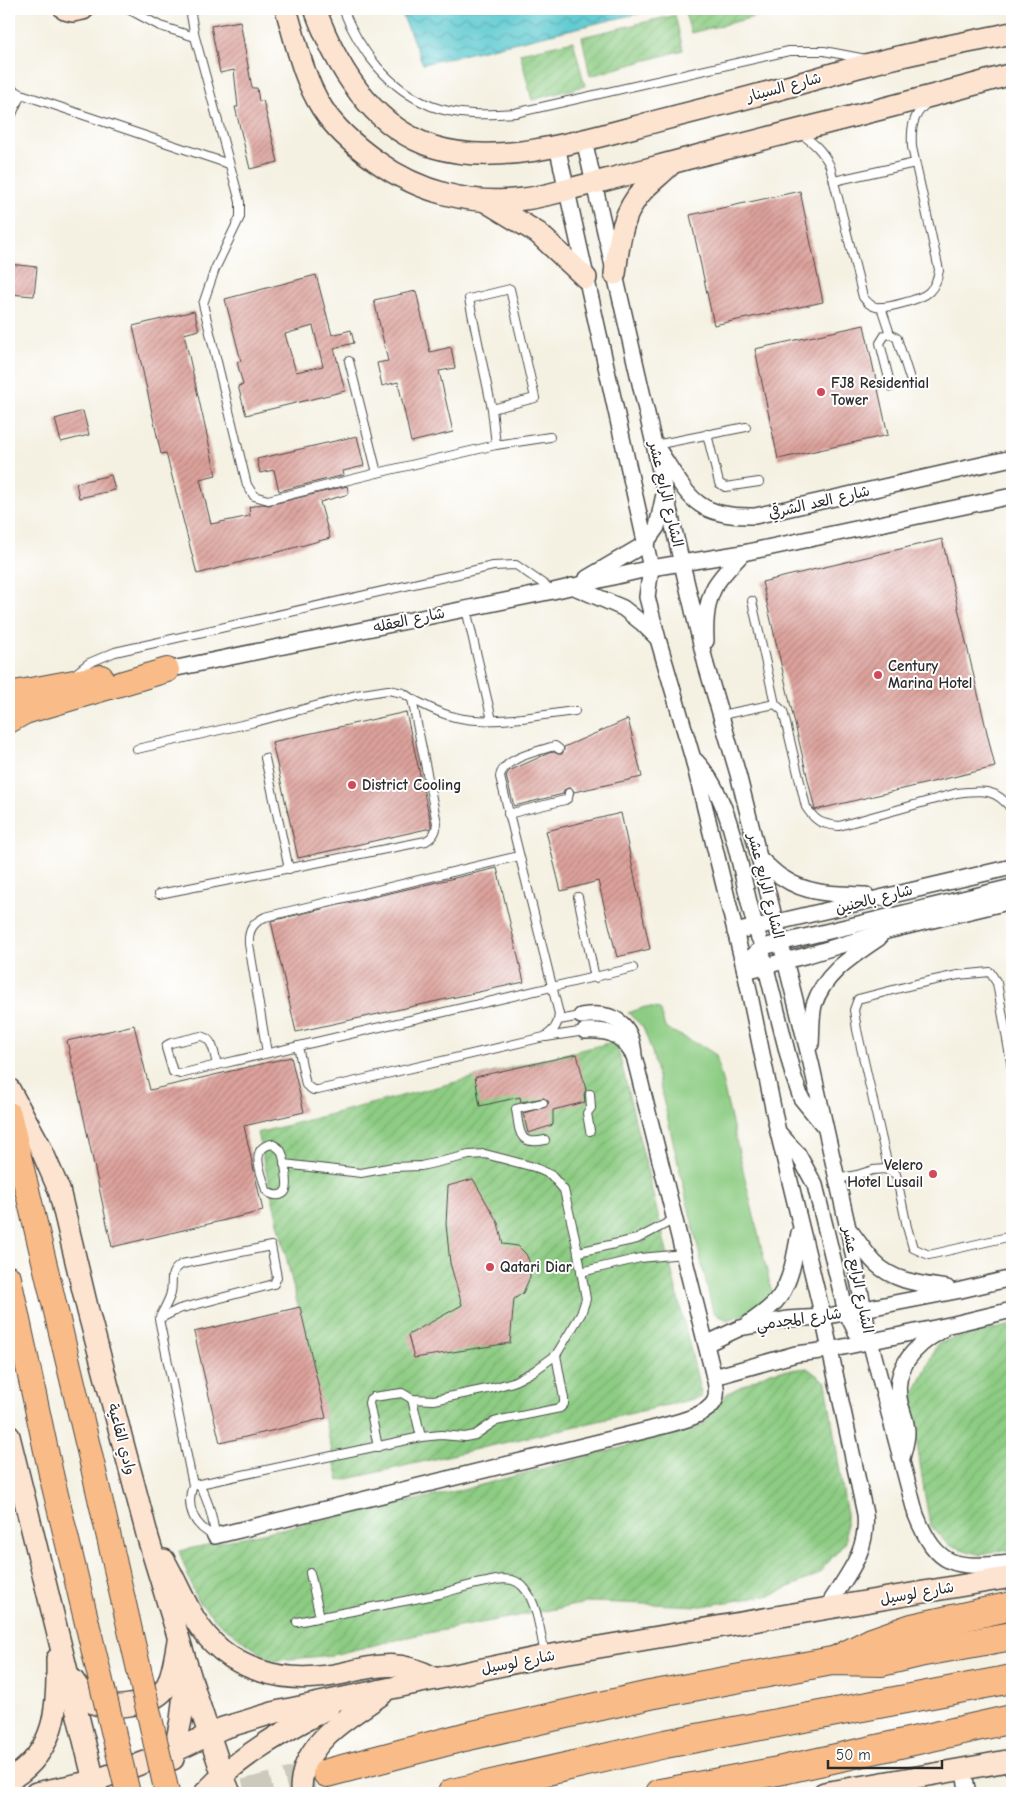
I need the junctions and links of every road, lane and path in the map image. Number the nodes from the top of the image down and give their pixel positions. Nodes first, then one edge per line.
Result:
1 (64, 9) edge
2 (83, 9) edge
3 (128, 9) edge
4 (190, 9) edge
5 (286, 9) edge
6 (315, 9) edge
7 (343, 9) edge
8 (1012, 33) edge
9 (196, 37) junction
10 (875, 62) junction
11 (1012, 74) edge
12 (9, 87) edge
13 (21, 94) junction
14 (939, 94) junction
15 (9, 121) edge
16 (795, 130) junction
17 (584, 140) junction
18 (557, 146) junction
19 (673, 162) junction
20 (914, 163) junction
21 (229, 164) junction
22 (834, 181) junction
23 (594, 183) junction
24 (567, 190) junction
25 (485, 201) junction
26 (615, 274) junction
27 (586, 278) junction
28 (881, 307) junction
29 (890, 334) junction
30 (349, 361) dead end
31 (911, 382) dead end
32 (891, 387) dead end
33 (492, 409) junction
34 (746, 426) dead end
35 (707, 434) junction
36 (550, 437) dead end
37 (655, 444) junction
38 (496, 445) junction
39 (1012, 458) edge
40 (627, 463) junction
41 (377, 473) junction
42 (759, 482) dead end
43 (665, 492) junction
44 (1012, 496) edge
45 (657, 527) junction
46 (678, 543) junction
47 (645, 544) junction
48 (743, 553) junction
49 (705, 558) junction
50 (682, 563) junction
51 (651, 568) junction
52 (572, 586) junction
53 (553, 591) junction
54 (752, 601) dead end
55 (466, 609) junction
56 (658, 639) junction
57 (706, 665) junction
58 (167, 670) junction
59 (67, 682) junction
60 (9, 694) edge
61 (412, 699) junction
62 (775, 704) junction
63 (575, 711) dead end
64 (721, 715) junction
65 (492, 720) junction
66 (9, 721) edge
67 (137, 749) dead end
68 (560, 749) dead end
69 (265, 758) dead end
70 (693, 759) junction
71 (569, 793) dead end
72 (1012, 810) edge
73 (508, 814) junction
74 (519, 856) junction
75 (759, 858) junction
76 (1012, 867) edge
77 (289, 869) junction
78 (1012, 887) edge
79 (159, 894) dead end
80 (885, 896) junction
81 (578, 897) dead end
82 (1012, 901) edge
83 (776, 923) junction
84 (755, 928) junction
85 (891, 930) junction
86 (735, 932) junction
87 (781, 942) junction
88 (762, 948) junction
89 (784, 961) junction
90 (766, 966) junction
91 (633, 968) dead end
92 (744, 971) junction
93 (595, 978) junction
94 (552, 986) junction
95 (581, 1016) joint
96 (558, 1020) junction
97 (585, 1032) joint
98 (544, 1037) junction
99 (298, 1046) junction
100 (267, 1053) junction
101 (634, 1056) junction
102 (811, 1063) junction
103 (217, 1065) junction
104 (1012, 1068) edge
105 (9, 1088) edge
106 (590, 1094) dead end
107 (543, 1103) dead end
108 (9, 1114) edge
109 (826, 1130) junction
110 (590, 1131) dead end
111 (778, 1132) junction
112 (544, 1140) dead end
113 (284, 1164) junction
114 (889, 1171) junction
115 (837, 1179) junction
116 (675, 1218) junction
117 (800, 1226) junction
118 (848, 1228) junction
119 (1012, 1236) edge
120 (578, 1252) junction
121 (684, 1254) junction
122 (581, 1272) junction
123 (9, 1278) edge
124 (1012, 1278) edge
125 (961, 1290) junction
126 (864, 1308) junction
127 (1012, 1310) edge
128 (846, 1312) junction
129 (823, 1317) junction
130 (159, 1319) junction
131 (954, 1324) junction
132 (740, 1328) junction
133 (9, 1338) edge
134 (870, 1341) junction
135 (706, 1344) junction
136 (829, 1350) junction
137 (556, 1355) junction
138 (714, 1377) junction
139 (34, 1396) junction
140 (412, 1399) junction
141 (9, 1436) edge
142 (421, 1437) junction
143 (378, 1447) junction
144 (901, 1462) junction
145 (196, 1485) junction
146 (215, 1536) junction
147 (148, 1538) junction
148 (1012, 1564) edge
149 (310, 1573) dead end
150 (1012, 1577) edge
151 (1012, 1606) edge
152 (826, 1609) junction
153 (320, 1617) junction
154 (297, 1622) dead end
155 (56, 1626) junction
156 (1012, 1636) edge
157 (178, 1637) junction
158 (546, 1656) junction
159 (832, 1662) junction
160 (186, 1663) junction
161 (68, 1671) junction
162 (436, 1679) junction
163 (1012, 1679) edge
164 (389, 1689) junction
165 (349, 1697) junction
166 (1012, 1719) edge
167 (210, 1734) junction
168 (175, 1751) junction
169 (1012, 1760) edge
170 (964, 1769) junction
171 (327, 1773) tunnel mouth
172 (9, 1780) edge
173 (226, 1785) edge
174 (100, 1789) edge
175 (36, 1793) edge
176 (128, 1793) edge
177 (163, 1793) edge
178 (167, 1793) edge
179 (205, 1793) edge
180 (301, 1793) edge
181 (452, 1793) edge
182 (660, 1793) edge
183 (824, 1793) edge
184 (968, 1793) edge

1 - 2 street
3 - 9 lane
4 - 9 lane
5 - 25 street
6 - 18 street, شارع السينار
7 - 10 lane
8 - 10 street, شارع السينار
9 - 21 lane
10 - 17 street, شارع السينار
11 - 14 street
12 - 13 lane
13 - 15 lane
13 - 21 lane
14 - 16 street
14 - 20 lane
16 - 19 street
16 - 22 lane
17 - 18 street, شارع السينار
17 - 23 street, الشارع الرابع عشر
18 - 24 street, الشارع الرابع عشر
19 - 23 street
19 - 26 street
20 - 22 lane
20 - 28 lane
21 - 41 lane
22 - 28 lane
23 - 24 street
23 - 26 street, الشارع الرابع عشر
24 - 25 street
24 - 27 street, الشارع الرابع عشر
25 - 27 street
26 - 37 street, الشارع الرابع عشر
27 - 40 street, الشارع الرابع عشر
28 - 29 lane
29 - 31 lane
29 - 32 lane
30 - 41 lane
33 - 33 lane
33 - 38 lane
34 - 35 lane
35 - 37 lane
35 - 42 lane
36 - 38 lane
37 - 39 street, شارع العد الشرقي
37 - 43 street, الشارع الرابع عشر
38 - 41 lane
40 - 45 street
40 - 47 street, الشارع الرابع عشر
43 - 45 street
43 - 46 street, الشارع الرابع عشر
44 - 48 street
45 - 46 street
45 - 47 street
46 - 49 street
46 - 50 street, الشارع الرابع عشر
47 - 51 street, الشارع الرابع عشر
47 - 52 street
48 - 49 street
48 - 57 street
49 - 50 street
50 - 51 street
50 - 57 street, الشارع الرابع عشر
51 - 52 street, شارع العقله
51 - 56 street, الشارع الرابع عشر
52 - 53 street, شارع العقله
52 - 56 street
53 - 55 street, شارع العقله
53 - 59 lane
54 - 62 lane
55 - 58 street, شارع العقله
55 - 65 lane
56 - 70 street, الشارع الرابع عشر
57 - 64 street, الشارع الرابع عشر
58 - 59 main road
58 - 66 main road
59 - 60 main road
61 - 65 lane
61 - 67 lane
61 - 77 lane
62 - 64 lane
62 - 72 lane
63 - 65 lane
64 - 75 street, الشارع الرابع عشر
68 - 73 lane
69 - 77 lane
70 - 84 street
70 - 86 street, الشارع الرابع عشر
71 - 73 lane
73 - 74 lane
74 - 94 lane
74 - 100 lane
75 - 80 street
75 - 83 street, الشارع الرابع عشر
76 - 80 street, شارع بالحنين
77 - 79 lane
78 - 87 street
80 - 83 street, شارع بالحنين
81 - 93 lane
82 - 85 street
83 - 84 street, شارع بالحنين
83 - 87 street, الشارع الرابع عشر
84 - 86 street, شارع بالحنين
84 - 88 street
85 - 89 street
85 - 102 street
86 - 88 street
86 - 92 street, الشارع الرابع عشر
87 - 88 street
87 - 89 street, الشارع الرابع عشر
88 - 89 street
88 - 90 street
88 - 92 street
89 - 90 street
89 - 102 street, الشارع الرابع عشر
90 - 92 street
90 - 109 street
91 - 93 lane
92 - 111 street, الشارع الرابع عشر
93 - 94 lane
94 - 96 lane
94 - 99 lane
95 - 96 lane
95 - 101 street
96 - 98 lane
97 - 98 lane
97 - 101 street
98 - 99 lane
99 - 100 lane
100 - 103 lane
101 - 116 street
102 - 109 street, الشارع الرابع عشر
103 - 103 lane
104 - 114 lane
105 - 147 street, وادي القاعية
106 - 110 lane
107 - 112 lane
108 - 178 main road, bridge
109 - 115 street, الشارع الرابع عشر
111 - 117 street, الشارع الرابع عشر
111 - 128 street
113 - 113 lane
113 - 120 lane
114 - 115 lane
114 - 119 lane
115 - 118 street, الشارع الرابع عشر
116 - 120 lane
116 - 121 street
117 - 129 street, الشارع الرابع عشر
117 - 132 street
118 - 125 street
118 - 126 street, الشارع الرابع عشر
120 - 122 lane
121 - 122 lane
121 - 135 street
122 - 137 lane
123 - 139 main road
124 - 125 street, شارع المجدمي
125 - 126 street, شارع المجدمي
126 - 128 street, شارع المجدمي
126 - 134 street, الشارع الرابع عشر
127 - 131 street
128 - 129 street, شارع المجدمي
128 - 134 street
129 - 132 street, شارع المجدمي
129 - 136 street, الشارع الرابع عشر
130 - 130 lane
130 - 145 lane
131 - 134 street
131 - 144 street
132 - 135 street, شارع المجدمي
133 - 139 main road
134 - 136 street
134 - 144 street, الشارع الرابع عشر
135 - 138 street
136 - 138 street
136 - 152 street, الشارع الرابع عشر
137 - 140 lane
137 - 142 lane
138 - 146 street
139 - 176 main road, bridge
140 - 142 lane
140 - 143 lane
141 - 155 street
142 - 143 lane
143 - 145 lane
144 - 148 street, الشارع الرابع عشر
145 - 146 lane
145 - 146 lane
147 - 157 street, وادي القاعية
147 - 162 street
149 - 153 lane
150 - 152 street, شارع لوسيل
151 - 159 highway
152 - 158 street, شارع لوسيل
153 - 154 lane
153 - 158 lane
155 - 161 street
155 - 172 street
156 - 159 highway
157 - 160 street, وادي القاعية
157 - 161 street
158 - 162 street, شارع لوسيل
159 - 171 highway
160 - 167 street, وادي القاعية
160 - 168 street
161 - 174 street
162 - 164 street, شارع لوسيل
163 - 181 highway
164 - 165 street, شارع لوسيل
164 - 180 street
165 - 167 street, شارع لوسيل
165 - 173 street
166 - 182 highway
167 - 168 street, شارع لوسيل
167 - 173 street, وادي القاعية
168 - 174 street, شارع لوسيل
168 - 177 street
169 - 170 street
170 - 183 street
170 - 184 street
173 - 179 street
174 - 175 street, شارع لوسيل

